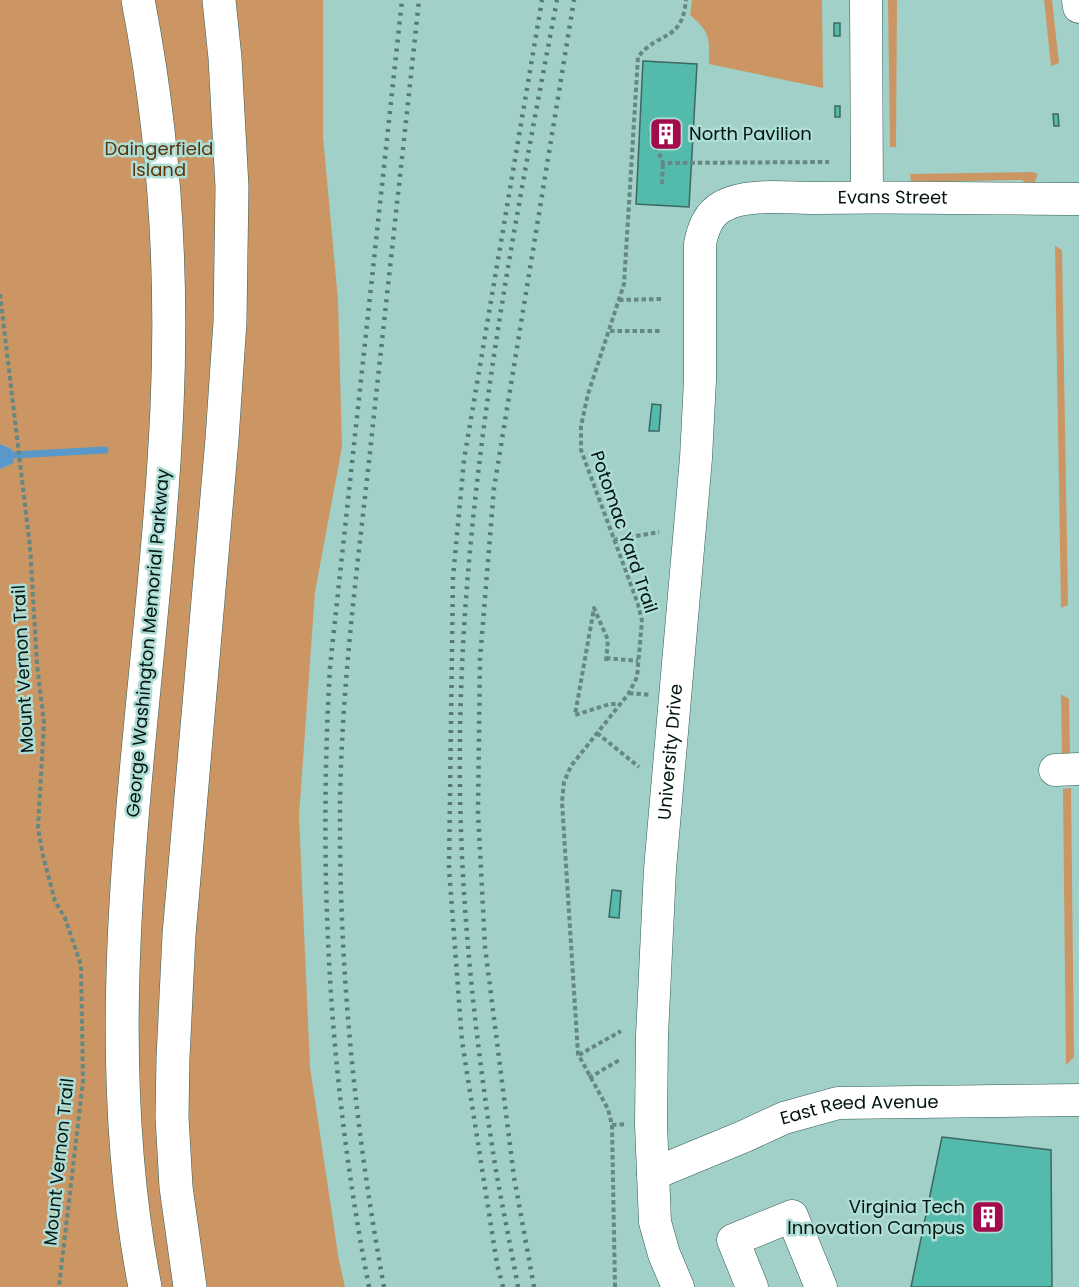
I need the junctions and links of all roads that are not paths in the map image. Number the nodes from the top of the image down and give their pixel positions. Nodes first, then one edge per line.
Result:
1 (138, 0) edge
2 (219, 0) edge
3 (866, 0) edge
4 (1078, 0) edge
5 (1079, 8) edge
6 (867, 197) junction
7 (1079, 199) edge
8 (712, 214) joint
9 (1079, 1100) edge
10 (653, 1174) junction
11 (145, 1287) edge
12 (190, 1287) edge
13 (678, 1287) edge
14 (752, 1287) edge
15 (821, 1287) edge

1 - 11 highway, George Washington Memorial Parkway
2 - 12 highway
3 - 6 street
4 - 5 street
6 - 7 street, Evans Street
6 - 8 street, Evans Street
8 - 10 street, University Drive
9 - 10 street, East Reed Avenue
10 - 13 street, University Drive
14 - 15 street

